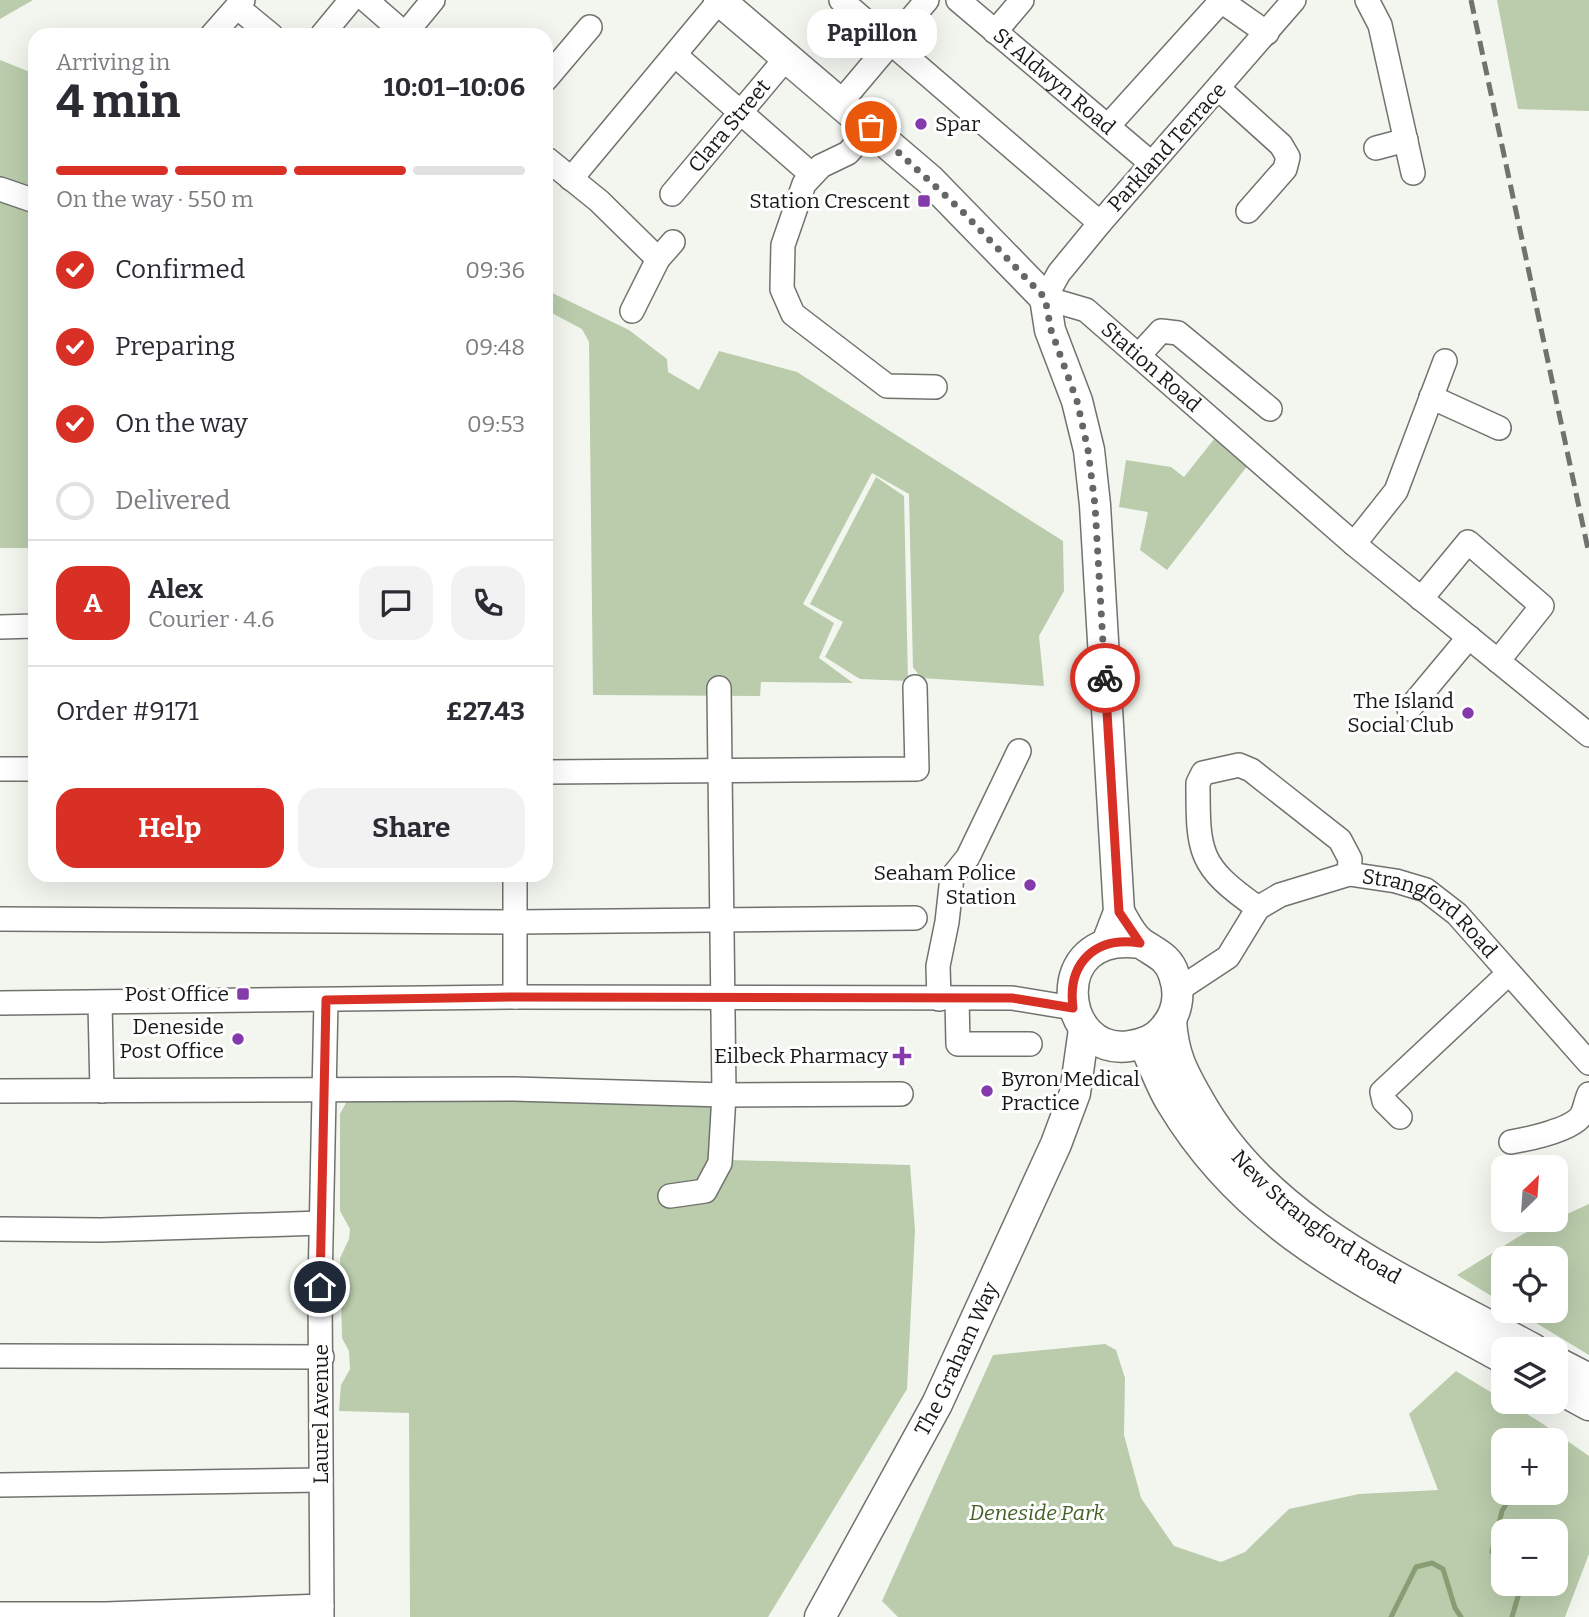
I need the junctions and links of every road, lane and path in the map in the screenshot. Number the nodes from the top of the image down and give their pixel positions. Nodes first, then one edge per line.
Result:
1 (351, 0) edge
2 (366, 0) edge
3 (433, 0) edge
4 (720, 0) edge
5 (841, 0) edge
6 (927, 0) edge
7 (958, 0) edge
8 (1022, 0) edge
9 (1220, 0) edge
10 (1294, 0) edge
11 (1367, 0) edge
12 (240, 3) edge
13 (590, 26) dead end
14 (218, 28) edge
15 (264, 28) edge
16 (328, 28) edge
17 (398, 28) edge
18 (410, 28) edge
19 (995, 32) junction
20 (1266, 33) junction
21 (891, 43) junction
22 (675, 55) junction
23 (788, 57) junction
24 (553, 63) edge
25 (1219, 89) junction
26 (841, 102) junction
27 (741, 112) junction
28 (1108, 126) junction
29 (871, 127) junction
30 (1406, 140) junction
31 (1376, 148) dead end
32 (1151, 163) junction
33 (553, 164) edge
34 (1413, 173) dead end
35 (571, 179) junction
36 (805, 183) junction
37 (0, 189) edge
38 (672, 194) dead end
39 (28, 199) edge
40 (1248, 211) dead end
41 (1100, 223) junction
42 (1045, 298) junction
43 (632, 311) dead end
44 (1139, 355) junction
45 (1445, 361) dead end
46 (934, 387) dead end
47 (1431, 397) junction
48 (1270, 410) dead end
49 (1499, 428) dead end
50 (1354, 544) junction
51 (1421, 599) junction
52 (28, 626) edge
53 (0, 627) edge
54 (1469, 637) junction
55 (1498, 661) junction
56 (915, 687) dead end
57 (719, 688) dead end
58 (1409, 709) dead end
59 (1589, 735) edge
60 (1019, 751) dead end
61 (0, 769) edge
62 (28, 769) edge
63 (721, 770) junction
64 (553, 772) edge
65 (1349, 874) junction
66 (515, 882) edge
67 (1258, 908) junction
68 (1119, 912) junction
69 (915, 918) dead end
70 (0, 919) edge
71 (723, 920) junction
72 (516, 922) junction
73 (1107, 943) junction
74 (1140, 943) junction
75 (1509, 973) junction
76 (1174, 978) junction
77 (515, 997) junction
78 (723, 999) junction
79 (948, 999) junction
80 (326, 1000) junction
81 (0, 1003) edge
82 (100, 1004) junction
83 (1085, 1016) junction
84 (1171, 1020) junction
85 (1030, 1044) dead end
86 (1144, 1044) junction
87 (1589, 1063) edge
88 (324, 1088) junction
89 (0, 1091) edge
90 (102, 1091) junction
91 (901, 1094) dead end
92 (1589, 1094) edge
93 (724, 1095) junction
94 (1400, 1117) dead end
95 (1511, 1143) dead end
96 (670, 1196) dead end
97 (321, 1223) junction
98 (0, 1229) edge
99 (1511, 1337) edge
100 (1491, 1351) edge
101 (0, 1356) edge
102 (321, 1357) junction
103 (1568, 1368) edge
104 (1589, 1379) edge
105 (1568, 1394) edge
106 (1589, 1405) edge
107 (321, 1480) junction
108 (0, 1485) edge
109 (322, 1611) edge
110 (0, 1614) edge
111 (820, 1617) edge

1 - 16 street
2 - 17 street
3 - 18 street
4 - 22 street
4 - 23 main road
5 - 21 street
6 - 21 street
7 - 19 street, St Aldwyn Road
8 - 19 street
9 - 20 street
9 - 28 street
10 - 20 street, Parkland Terrace
11 - 30 street
12 - 14 street
12 - 15 street
13 - 24 street
19 - 28 street, St Aldwyn Road
20 - 25 street, Parkland Terrace
21 - 26 street
21 - 41 street
22 - 27 street
22 - 35 street
23 - 26 main road
23 - 27 street, Clara Street
25 - 32 street, Parkland Terrace
25 - 40 street
26 - 29 main road
27 - 36 street
27 - 38 street, Clara Street
28 - 32 street, St Aldwyn Road
29 - 36 street
29 - 42 main road
30 - 31 street
30 - 34 street
32 - 41 street, Parkland Terrace
33 - 35 street
35 - 43 street
36 - 46 street
37 - 39 street
41 - 42 street, Parkland Terrace
42 - 44 street, Station Road
42 - 68 main road
44 - 48 street
44 - 50 street, Station Road
45 - 47 street
47 - 49 street
47 - 50 street
50 - 51 street, Station Road
51 - 54 street, Station Road
51 - 55 street
52 - 53 street
54 - 55 street, Station Road
54 - 58 street
55 - 59 street, Station Road
56 - 63 street
57 - 63 street
60 - 79 street
61 - 62 street
63 - 64 street
63 - 71 street
65 - 67 street, Strangford Road
65 - 67 street
65 - 75 street, Strangford Road
66 - 72 street
67 - 76 street
68 - 73 main road
68 - 74 main road
69 - 71 street
70 - 72 street
71 - 72 street
71 - 78 street
72 - 77 street
73 - 74 main road
73 - 83 main road
74 - 76 main road
75 - 87 street, Strangford Road
75 - 94 street
76 - 84 main road
77 - 78 street
77 - 80 street
78 - 79 street
78 - 93 street
79 - 83 street
79 - 85 street
80 - 82 street
80 - 88 street, Laurel Avenue
81 - 82 street
82 - 90 street
83 - 86 main road
83 - 111 main road, The Graham Way
84 - 86 main road
84 - 99 main road, New Strangford Road
86 - 100 main road, New Strangford Road
88 - 90 street
88 - 93 street
88 - 97 street, Laurel Avenue
89 - 90 street
91 - 93 street
92 - 95 street
93 - 96 street
97 - 98 street
97 - 102 street, Laurel Avenue
101 - 102 street
102 - 107 street, Laurel Avenue
103 - 104 main road
105 - 106 main road
107 - 108 street
107 - 109 street, Laurel Avenue
109 - 110 street

